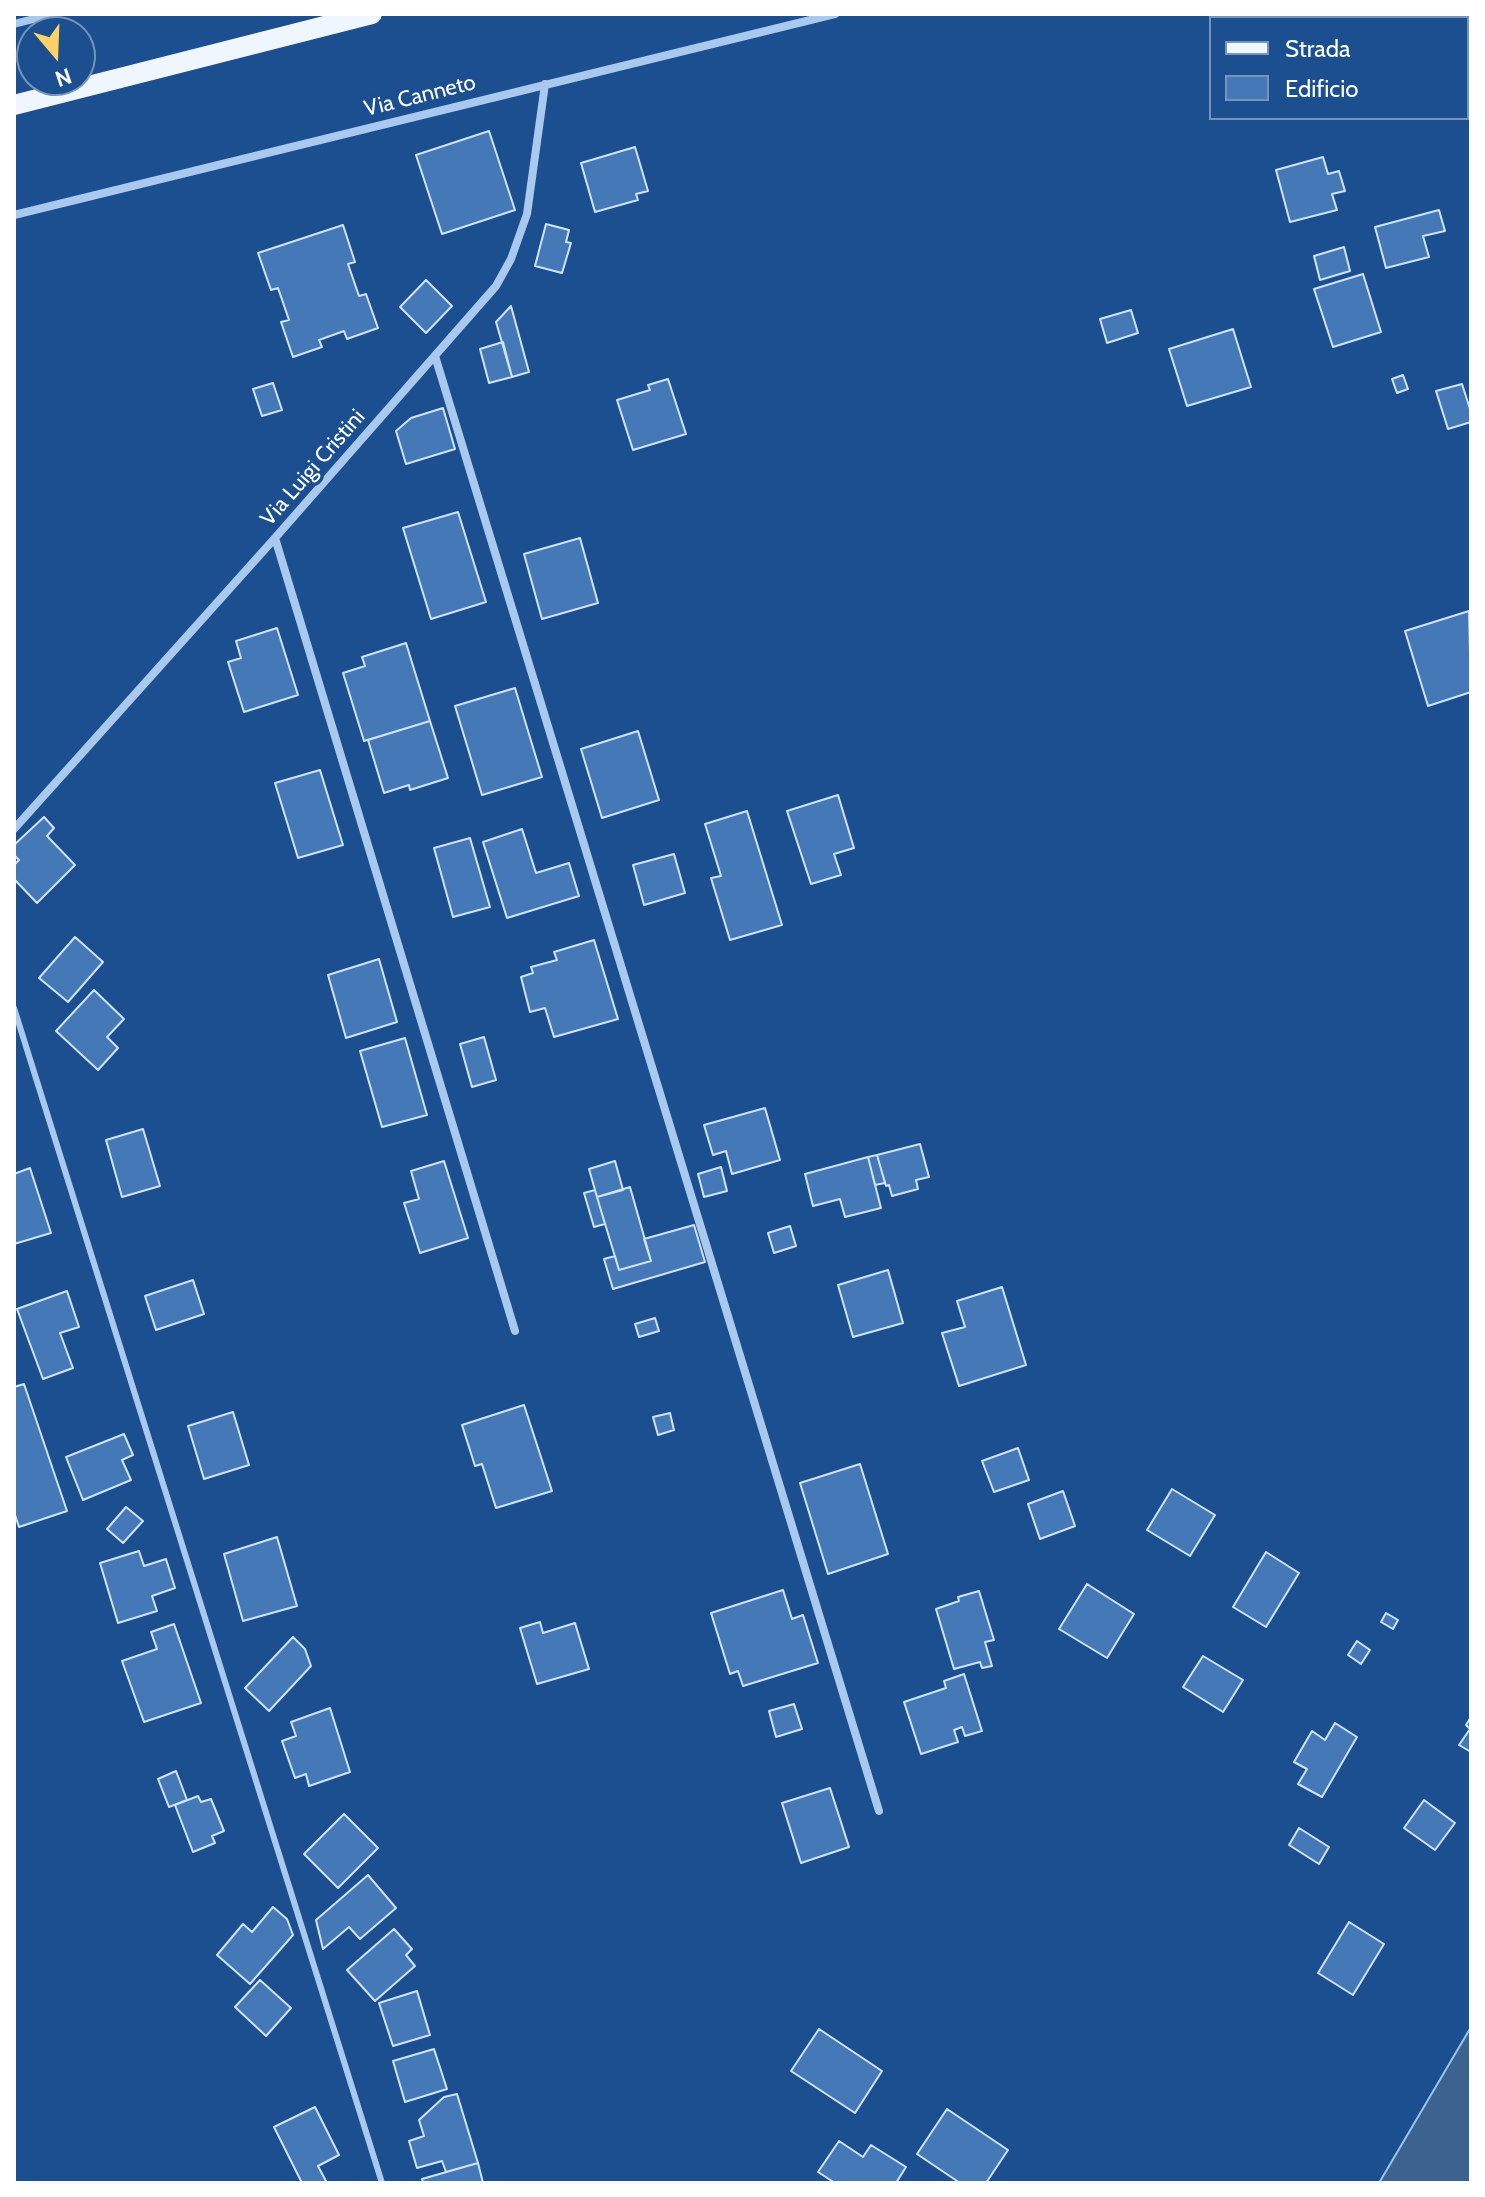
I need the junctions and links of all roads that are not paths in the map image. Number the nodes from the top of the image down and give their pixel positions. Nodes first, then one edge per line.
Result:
1 (53, 14) edge
2 (372, 14) edge
3 (835, 14) edge
4 (14, 24) edge
5 (545, 84) junction
6 (14, 105) edge
7 (14, 215) edge
8 (435, 356) junction
9 (275, 538) junction
10 (14, 829) edge
11 (14, 1008) edge
12 (515, 1331) dead end
13 (879, 1811) dead end
14 (382, 2183) edge

1 - 4 street
2 - 6 main road
3 - 5 street, Via Canneto
5 - 7 street, Via Canneto
5 - 8 street, Via Luigi Cristini
8 - 9 street, Via Luigi Cristini
8 - 13 street
9 - 10 street, Via Luigi Cristini
9 - 12 street
11 - 14 lane

